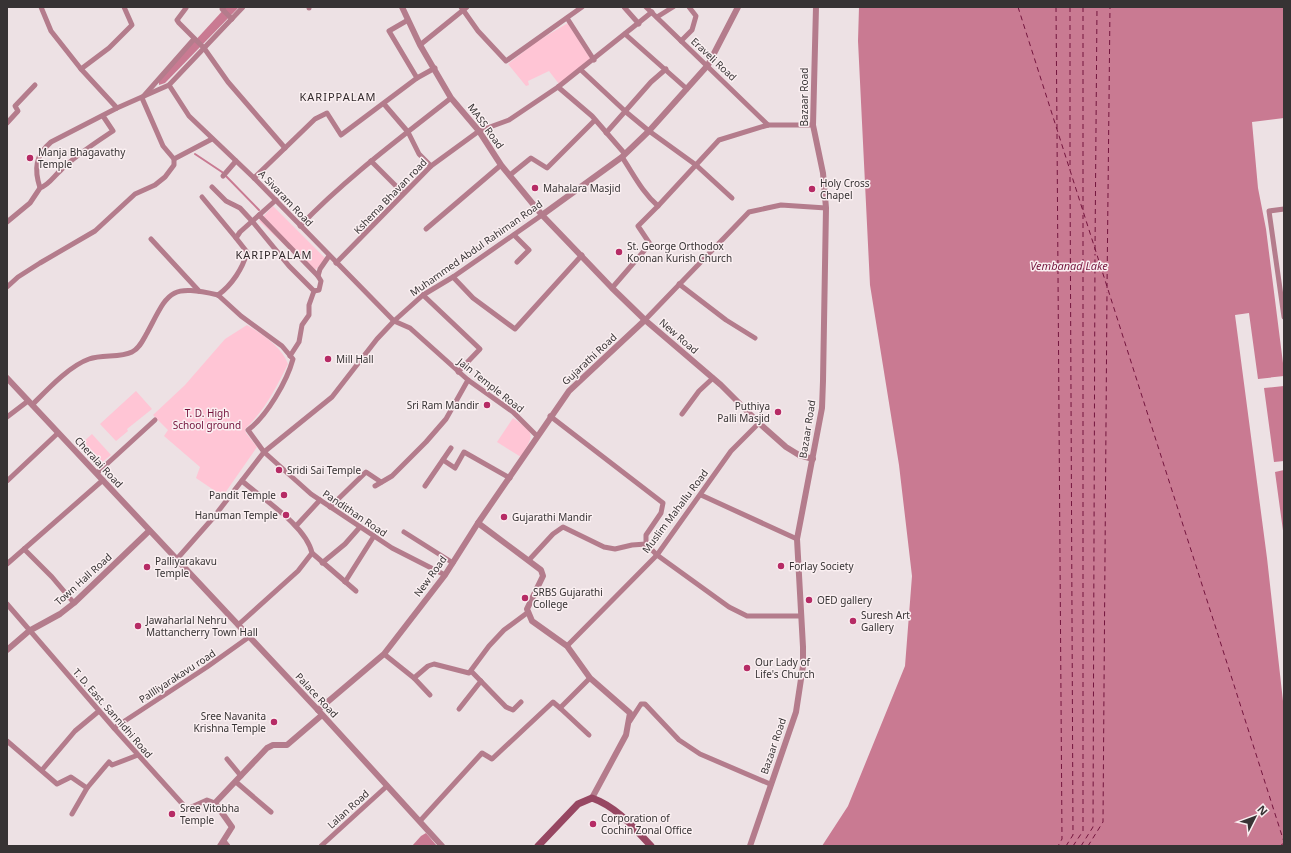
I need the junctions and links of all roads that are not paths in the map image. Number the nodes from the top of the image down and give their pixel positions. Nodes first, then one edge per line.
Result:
1 (40, 7) edge
2 (124, 7) edge
3 (185, 7) edge
4 (243, 7) edge
5 (402, 7) edge
6 (582, 7) edge
7 (624, 7) edge
8 (646, 7) edge
9 (673, 7) edge
10 (689, 7) edge
11 (738, 7) edge
12 (816, 7) edge
13 (223, 8) edge
14 (464, 8) edge
15 (652, 12) junction
16 (657, 17) junction
17 (232, 18) junction
18 (567, 18) junction
19 (408, 20) junction
20 (638, 24) junction
21 (625, 34) junction
22 (194, 39) junction
23 (681, 40) junction
24 (420, 45) junction
25 (203, 48) junction
26 (594, 60) junction
27 (708, 65) junction
28 (435, 68) junction
29 (81, 69) junction
30 (666, 69) junction
31 (581, 70) junction
32 (417, 78) junction
33 (35, 85) dead end
34 (169, 85) junction
35 (558, 87) junction
36 (688, 89) junction
37 (142, 98) junction
38 (452, 98) junction
39 (384, 104) junction
40 (117, 108) junction
41 (626, 112) junction
42 (103, 116) junction
43 (595, 120) junction
44 (7, 124) edge
45 (768, 125) junction
46 (813, 125) junction
47 (479, 131) junction
48 (649, 131) junction
49 (408, 132) junction
50 (606, 133) junction
51 (212, 139) junction
52 (285, 148) junction
53 (624, 155) junction
54 (174, 159) junction
55 (236, 161) junction
56 (371, 161) junction
57 (501, 165) junction
58 (696, 165) junction
59 (431, 166) junction
60 (224, 174) dead end
61 (510, 175) junction
62 (254, 178) junction
63 (212, 187) dead end
64 (40, 188) junction
65 (403, 193) junction
66 (202, 197) dead end
67 (732, 198) dead end
68 (276, 200) junction
69 (658, 206) junction
70 (826, 208) junction
71 (1284, 209) edge
72 (260, 215) junction
73 (542, 215) junction
74 (252, 221) junction
75 (7, 222) edge
76 (300, 226) junction
77 (426, 228) dead end
78 (514, 235) junction
79 (236, 238) junction
80 (151, 239) dead end
81 (582, 255) junction
82 (330, 256) junction
83 (517, 262) dead end
84 (336, 263) junction
85 (318, 276) junction
86 (453, 277) junction
87 (679, 284) junction
88 (7, 287) edge
89 (612, 288) junction
90 (199, 291) junction
91 (314, 291) junction
92 (218, 295) junction
93 (422, 295) junction
94 (1284, 317) edge
95 (645, 320) junction
96 (394, 321) junction
97 (755, 338) dead end
98 (290, 356) junction
99 (458, 372) junction
100 (7, 378) edge
101 (713, 378) junction
102 (468, 380) junction
103 (30, 403) junction
104 (682, 414) dead end
105 (550, 416) junction
106 (7, 417) edge
107 (155, 420) dead end
108 (759, 423) junction
109 (58, 433) junction
110 (537, 436) junction
111 (450, 448) dead end
112 (264, 452) junction
113 (813, 459) junction
114 (443, 460) junction
115 (97, 474) junction
116 (510, 478) junction
117 (103, 480) junction
118 (7, 481) edge
119 (242, 481) junction
120 (381, 482) junction
121 (375, 486) dead end
122 (425, 486) dead end
123 (700, 495) junction
124 (320, 500) junction
125 (330, 507) junction
126 (478, 523) junction
127 (296, 526) junction
128 (360, 527) junction
129 (149, 531) junction
130 (404, 532) dead end
131 (374, 536) junction
132 (797, 539) junction
133 (646, 544) junction
134 (24, 549) junction
135 (312, 553) junction
136 (657, 555) junction
137 (176, 560) junction
138 (529, 560) junction
139 (322, 563) junction
140 (452, 563) junction
141 (7, 564) edge
142 (445, 575) junction
143 (345, 582) junction
144 (356, 591) dead end
145 (74, 603) junction
146 (7, 604) edge
147 (527, 612) junction
148 (800, 616) junction
149 (238, 625) junction
150 (29, 631) junction
151 (249, 637) junction
152 (567, 646) junction
153 (7, 650) edge
154 (384, 654) junction
155 (472, 671) junction
156 (414, 678) junction
157 (590, 678) junction
158 (481, 681) junction
159 (430, 695) dead end
160 (521, 702) dead end
161 (560, 708) junction
162 (459, 709) dead end
163 (99, 711) junction
164 (320, 712) junction
165 (630, 721) junction
166 (114, 728) junction
167 (589, 735) dead end
168 (7, 742) edge
169 (138, 755) junction
170 (227, 759) dead end
171 (42, 770) junction
172 (242, 776) junction
173 (236, 782) junction
174 (770, 784) junction
175 (387, 786) junction
176 (87, 788) junction
177 (592, 798) junction
178 (215, 803) junction
179 (271, 812) dead end
180 (72, 814) dead end
181 (420, 821) junction
182 (224, 844) edge
183 (321, 846) edge
184 (442, 846) edge
185 (538, 846) edge
186 (651, 846) edge
187 (750, 846) edge

1 - 29 street
2 - 29 street
3 - 22 street
4 - 17 street
5 - 19 street, MASS Road
6 - 18 street
7 - 20 street
8 - 15 street, Eraveli Road
9 - 16 street
10 - 23 street
11 - 27 street, Muhammed Abdul Rahiman Road
12 - 46 street, Bazaar Road
13 - 17 street
14 - 18 street
14 - 24 street
15 - 16 street, Eraveli Road
15 - 20 street, Kshema Bhavan road
16 - 23 street, Eraveli Road
17 - 25 street
18 - 26 street
19 - 24 street, MASS Road
19 - 32 street
20 - 21 street, Kshema Bhavan road
21 - 26 street, Kshema Bhavan road
21 - 30 street
22 - 25 street
22 - 37 street
23 - 27 street, Eraveli Road
24 - 28 street, MASS Road
25 - 34 street
25 - 52 street
26 - 31 street, Kshema Bhavan road
27 - 36 street, Muhammed Abdul Rahiman Road
27 - 45 street, Eraveli Road
28 - 32 street
28 - 38 street, MASS Road
29 - 40 street
30 - 36 street
30 - 41 street
31 - 35 street, Kshema Bhavan road
31 - 41 street
32 - 39 street
33 - 44 street
34 - 37 street
34 - 51 street, A Sivaram Road
35 - 43 street
35 - 47 street, Kshema Bhavan road
36 - 48 street, Muhammed Abdul Rahiman Road
37 - 40 street
37 - 54 street
38 - 47 street, MASS Road
38 - 49 street
39 - 49 street
39 - 52 street
40 - 42 street
41 - 48 street
41 - 50 street
42 - 64 street
42 - 64 street
43 - 50 street
43 - 61 street
45 - 46 street
45 - 58 street
46 - 70 street, Bazaar Road
47 - 57 street, MASS Road
47 - 59 street, Kshema Bhavan road
48 - 53 street, Muhammed Abdul Rahiman Road
48 - 58 street
49 - 56 street
49 - 59 street
50 - 53 street
51 - 54 street
51 - 55 street, A Sivaram Road
52 - 62 street
53 - 69 street
53 - 73 street, Muhammed Abdul Rahiman Road
54 - 88 street
55 - 60 street
55 - 62 street, A Sivaram Road
56 - 65 street
56 - 76 street
57 - 61 street, MASS Road
57 - 77 street
58 - 67 street
58 - 69 street
59 - 65 street, Kshema Bhavan road
61 - 73 street, MASS Road
62 - 68 street, A Sivaram Road
63 - 74 street
64 - 75 street
65 - 84 street, Kshema Bhavan road
66 - 79 street
68 - 72 street
68 - 76 street, A Sivaram Road
69 - 89 street
70 - 87 street
70 - 113 street, Bazaar Road
71 - 94 street
72 - 74 street
72 - 85 street
73 - 78 street, Muhammed Abdul Rahiman Road
73 - 81 street, New Road
74 - 79 street
74 - 91 street
76 - 82 street, A Sivaram Road
78 - 83 street
78 - 86 street, Muhammed Abdul Rahiman Road
79 - 92 street
80 - 90 street
81 - 86 street
81 - 89 street, New Road
82 - 84 street, A Sivaram Road
82 - 85 street
84 - 96 street, A Sivaram Road
85 - 91 street
86 - 93 street, Muhammed Abdul Rahiman Road
87 - 95 street
87 - 97 street
89 - 95 street, New Road
90 - 92 street
90 - 103 street
91 - 98 street
92 - 98 street
93 - 96 street, Muhammed Abdul Rahiman Road
93 - 99 street
95 - 101 street, New Road
95 - 105 street, Gujarathi Road
96 - 99 street, Jain Temple Road
96 - 112 street, Muhammed Abdul Rahiman Road
98 - 112 street, Pandithan Road
99 - 102 street, Jain Temple Road
100 - 103 street, Cheralai Road
101 - 104 street
101 - 108 street, New Road
102 - 110 street, Jain Temple Road
102 - 120 street
103 - 106 street
103 - 109 street, Cheralai Road
105 - 110 street, Gujarathi Road
105 - 133 street
107 - 115 street
108 - 113 street, New Road
108 - 123 street, Muslim Mahallu Road
109 - 115 street, Cheralai Road
109 - 118 street
110 - 116 street, New Road
111 - 114 street
112 - 119 street, Muhammed Abdul Rahiman Road
112 - 124 street, Pandithan Road
113 - 132 street, Bazaar Road
114 - 116 street
114 - 122 street
115 - 117 street, Cheralai Road
116 - 126 street, New Road
117 - 129 street, Cheralai Road
117 - 134 street
119 - 127 street
119 - 137 street, Muhammed Abdul Rahiman Road
120 - 121 street
120 - 125 street
123 - 132 street
123 - 136 street, Muslim Mahallu Road
124 - 125 street, Pandithan Road
124 - 127 street
125 - 128 street, Pandithan Road
126 - 138 street
126 - 140 street, New Road
127 - 135 street
128 - 131 street, Pandithan Road
128 - 139 street
129 - 137 street, Cheralai Road
129 - 145 street, Town Hall Road
130 - 140 street
131 - 142 street, Pandithan Road
131 - 143 street
132 - 148 street, Bazaar Road
133 - 136 street
133 - 138 street
134 - 141 street
134 - 145 street
135 - 139 street
135 - 149 street
136 - 148 street
136 - 152 street, Muslim Mahallu Road
137 - 149 street, Palace Road
138 - 147 street
139 - 143 street
140 - 142 street, New Road
142 - 154 street, New Road
143 - 144 street
145 - 150 street, Town Hall Road
146 - 150 street, T. D. East. Sannidhi Road
147 - 152 street
147 - 155 street
148 - 174 street, Bazaar Road
149 - 151 street, Palace Road
150 - 153 street, Town Hall Road
150 - 163 street, T. D. East. Sannidhi Road
151 - 164 street, Palace Road
151 - 166 street, Pallliyarakavu road
152 - 157 street
154 - 156 street
154 - 164 street, New Road
155 - 156 street
155 - 158 street
156 - 159 street
157 - 161 street
157 - 165 street
158 - 160 street
158 - 162 street
161 - 167 street
161 - 181 street
163 - 166 street, T. D. East. Sannidhi Road
163 - 171 street
164 - 172 street, New Road
164 - 175 street, Palace Road
165 - 174 street
165 - 177 street
166 - 169 street, T. D. East. Sannidhi Road
168 - 171 street
169 - 176 street
169 - 178 street, T. D. East. Sannidhi Road
170 - 172 street
171 - 176 street
172 - 173 street, New Road
173 - 178 street, New Road
173 - 179 street
174 - 187 street, Bazaar Road
175 - 181 street, Palace Road
175 - 183 street, Lalan Road
176 - 180 street
177 - 185 main road
177 - 186 main road
178 - 182 street
181 - 184 street, Palace Road

